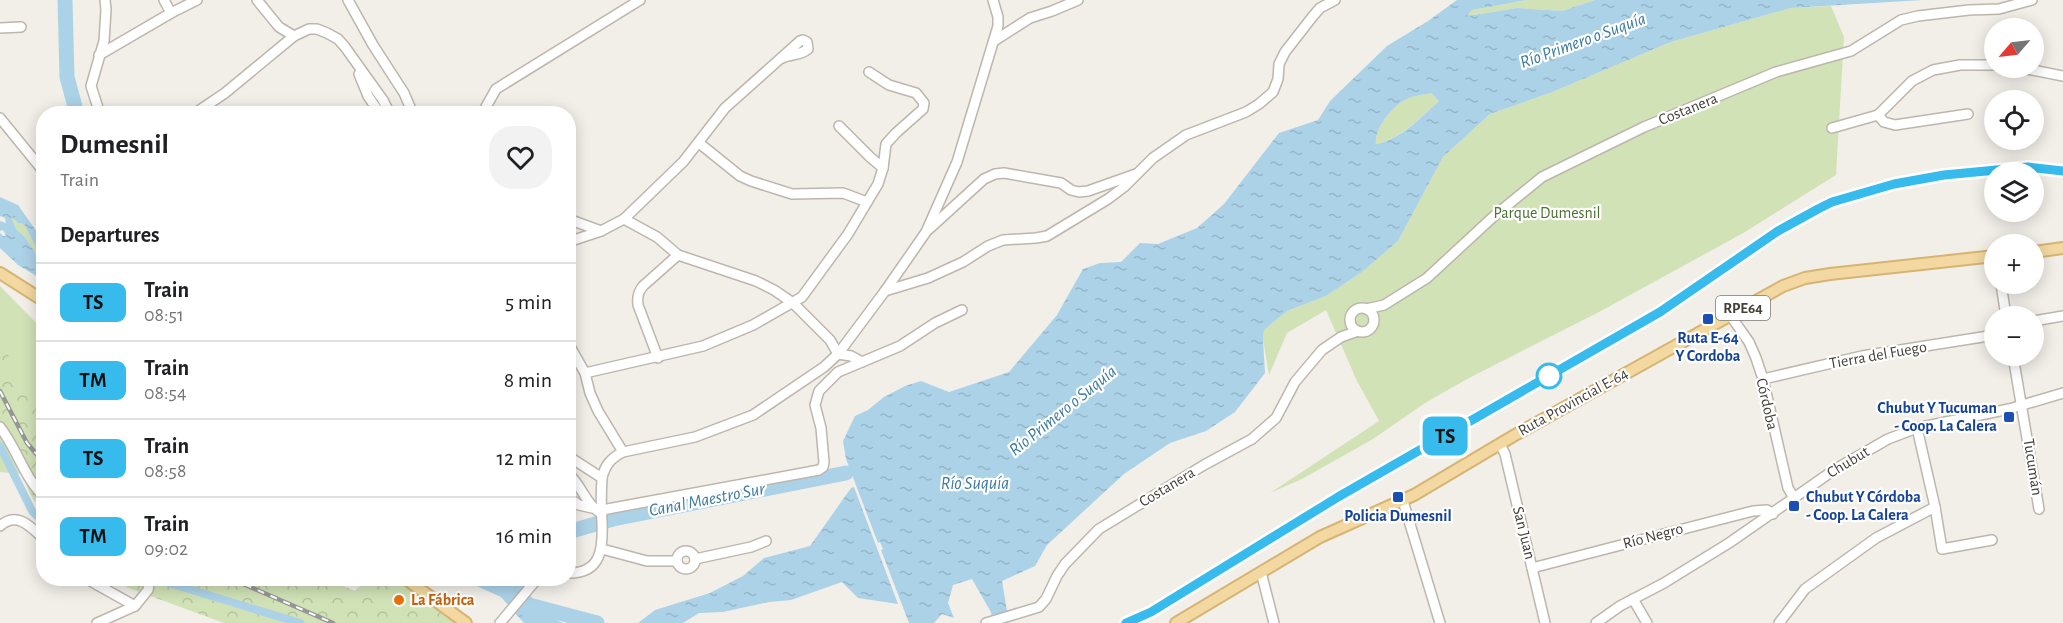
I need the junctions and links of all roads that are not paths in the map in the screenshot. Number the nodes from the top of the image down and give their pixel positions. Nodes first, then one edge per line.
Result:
1 (105, 0) edge
2 (164, 0) edge
3 (197, 0) edge
4 (257, 0) edge
5 (348, 0) edge
6 (640, 0) edge
7 (993, 0) edge
8 (1078, 0) edge
9 (1335, 0) edge
10 (2032, 0) edge
11 (171, 13) junction
12 (21, 27) dead end
13 (0, 28) edge
14 (294, 36) junction
15 (994, 41) junction
16 (99, 55) junction
17 (780, 59) dead end
18 (354, 61) junction
19 (1984, 65) edge
20 (869, 72) dead end
21 (2044, 72) edge
22 (2063, 76) edge
23 (97, 106) edge
24 (206, 106) edge
25 (375, 106) edge
26 (386, 106) edge
27 (410, 106) edge
28 (486, 106) edge
29 (1878, 114) junction
30 (1968, 114) dead end
31 (0, 118) edge
32 (839, 126) dead end
33 (1832, 128) dead end
34 (699, 143) junction
35 (36, 162) edge
36 (883, 168) junction
37 (1136, 174) junction
38 (867, 202) junction
39 (624, 219) junction
40 (576, 222) edge
41 (600, 231) junction
42 (926, 232) junction
43 (576, 239) edge
44 (2063, 248) edge
45 (2044, 251) edge
46 (678, 255) junction
47 (1984, 257) edge
48 (0, 273) edge
49 (885, 291) junction
50 (36, 296) edge
51 (793, 303) junction
52 (1384, 306) junction
53 (1366, 309) junction
54 (962, 310) dead end
55 (1730, 315) junction
56 (2063, 316) edge
57 (2044, 319) edge
58 (1374, 320) junction
59 (1350, 322) junction
60 (1358, 331) junction
61 (1341, 337) junction
62 (1984, 337) edge
63 (838, 354) junction
64 (576, 357) edge
65 (658, 358) junction
66 (862, 362) junction
67 (2015, 366) edge
68 (585, 373) junction
69 (1762, 380) junction
70 (2063, 393) edge
71 (2022, 405) junction
72 (0, 427) edge
73 (1917, 428) junction
74 (1500, 444) junction
75 (623, 452) junction
76 (576, 461) edge
77 (602, 478) junction
78 (576, 481) edge
79 (36, 488) edge
80 (1794, 498) junction
81 (1403, 501) junction
82 (576, 503) edge
83 (1935, 507) junction
84 (592, 508) junction
85 (2039, 509) dead end
86 (602, 512) junction
87 (1773, 513) junction
88 (0, 526) edge
89 (36, 532) edge
90 (1992, 540) dead end
91 (766, 541) dead end
92 (602, 549) junction
93 (1532, 568) junction
94 (1261, 572) junction
95 (576, 573) edge
96 (99, 586) edge
97 (149, 586) edge
98 (416, 586) edge
99 (531, 586) edge
100 (1633, 599) junction
101 (135, 606) junction
102 (501, 621) edge
103 (990, 622) edge
104 (97, 623) edge
105 (466, 623) edge
106 (1176, 623) edge
107 (1274, 623) edge
108 (1440, 623) edge
109 (1545, 623) edge
110 (1596, 623) edge
111 (1647, 623) edge
112 (1779, 623) edge

1 - 16 street
2 - 11 street
3 - 11 street
4 - 14 street
5 - 27 street
6 - 28 street
7 - 15 street
8 - 15 street
9 - 37 street
10 - 52 street, Costanera
11 - 16 street
12 - 13 street
14 - 18 street
14 - 24 street
15 - 42 street
16 - 23 street
17 - 34 street
18 - 25 street
18 - 26 street
19 - 29 street
20 - 36 street
21 - 22 street
29 - 30 street
29 - 33 street
31 - 35 street
32 - 36 street
34 - 38 street
34 - 39 street
36 - 38 street
37 - 42 street
37 - 49 street
38 - 51 street
39 - 41 street
39 - 46 street
40 - 41 street
41 - 43 street
42 - 49 street
44 - 45 main road
46 - 51 street
46 - 65 street
47 - 55 main road, Ruta Provincial E-64 / RPE64
48 - 50 main road
49 - 63 street
51 - 63 street
51 - 65 street
52 - 53 street, Costanera
52 - 58 street, Costanera
53 - 58 street
53 - 59 street, Costanera
54 - 66 street
55 - 69 street, Córdoba
55 - 74 main road, Ruta Provincial E-64 / RPE64
56 - 57 street
58 - 60 street, Costanera
59 - 60 street
59 - 61 street, Costanera
60 - 61 street, Costanera
61 - 103 street, Costanera
62 - 69 street, Tierra del Fuego
63 - 66 street
63 - 75 street
64 - 68 street
65 - 68 street
66 - 86 street
67 - 71 street, Tucumán
68 - 75 street
69 - 80 street, Córdoba
70 - 71 street, Chubut
71 - 73 street, Chubut
71 - 85 street, Tucumán
72 - 79 street
73 - 80 street, Chubut
73 - 83 street
74 - 81 main road, Ruta Provincial E-64 / RPE64
74 - 93 street, San Juan
75 - 77 street
76 - 77 street
77 - 86 street
78 - 84 street
80 - 87 street, Chubut
81 - 94 main road, Ruta Provincial E-64 / RPE64
81 - 108 street
82 - 84 street
83 - 90 street
83 - 112 street
84 - 86 street
86 - 92 street
87 - 93 street, Río Negro
87 - 100 street, Chubut
88 - 89 street
91 - 92 street
92 - 95 street
93 - 109 street, San Juan
94 - 106 main road, Ruta Provincial E-64 / RPE64
94 - 107 street
96 - 101 street
97 - 101 street
98 - 105 main road
99 - 102 street
100 - 110 street, Chubut
100 - 111 street
101 - 104 street

